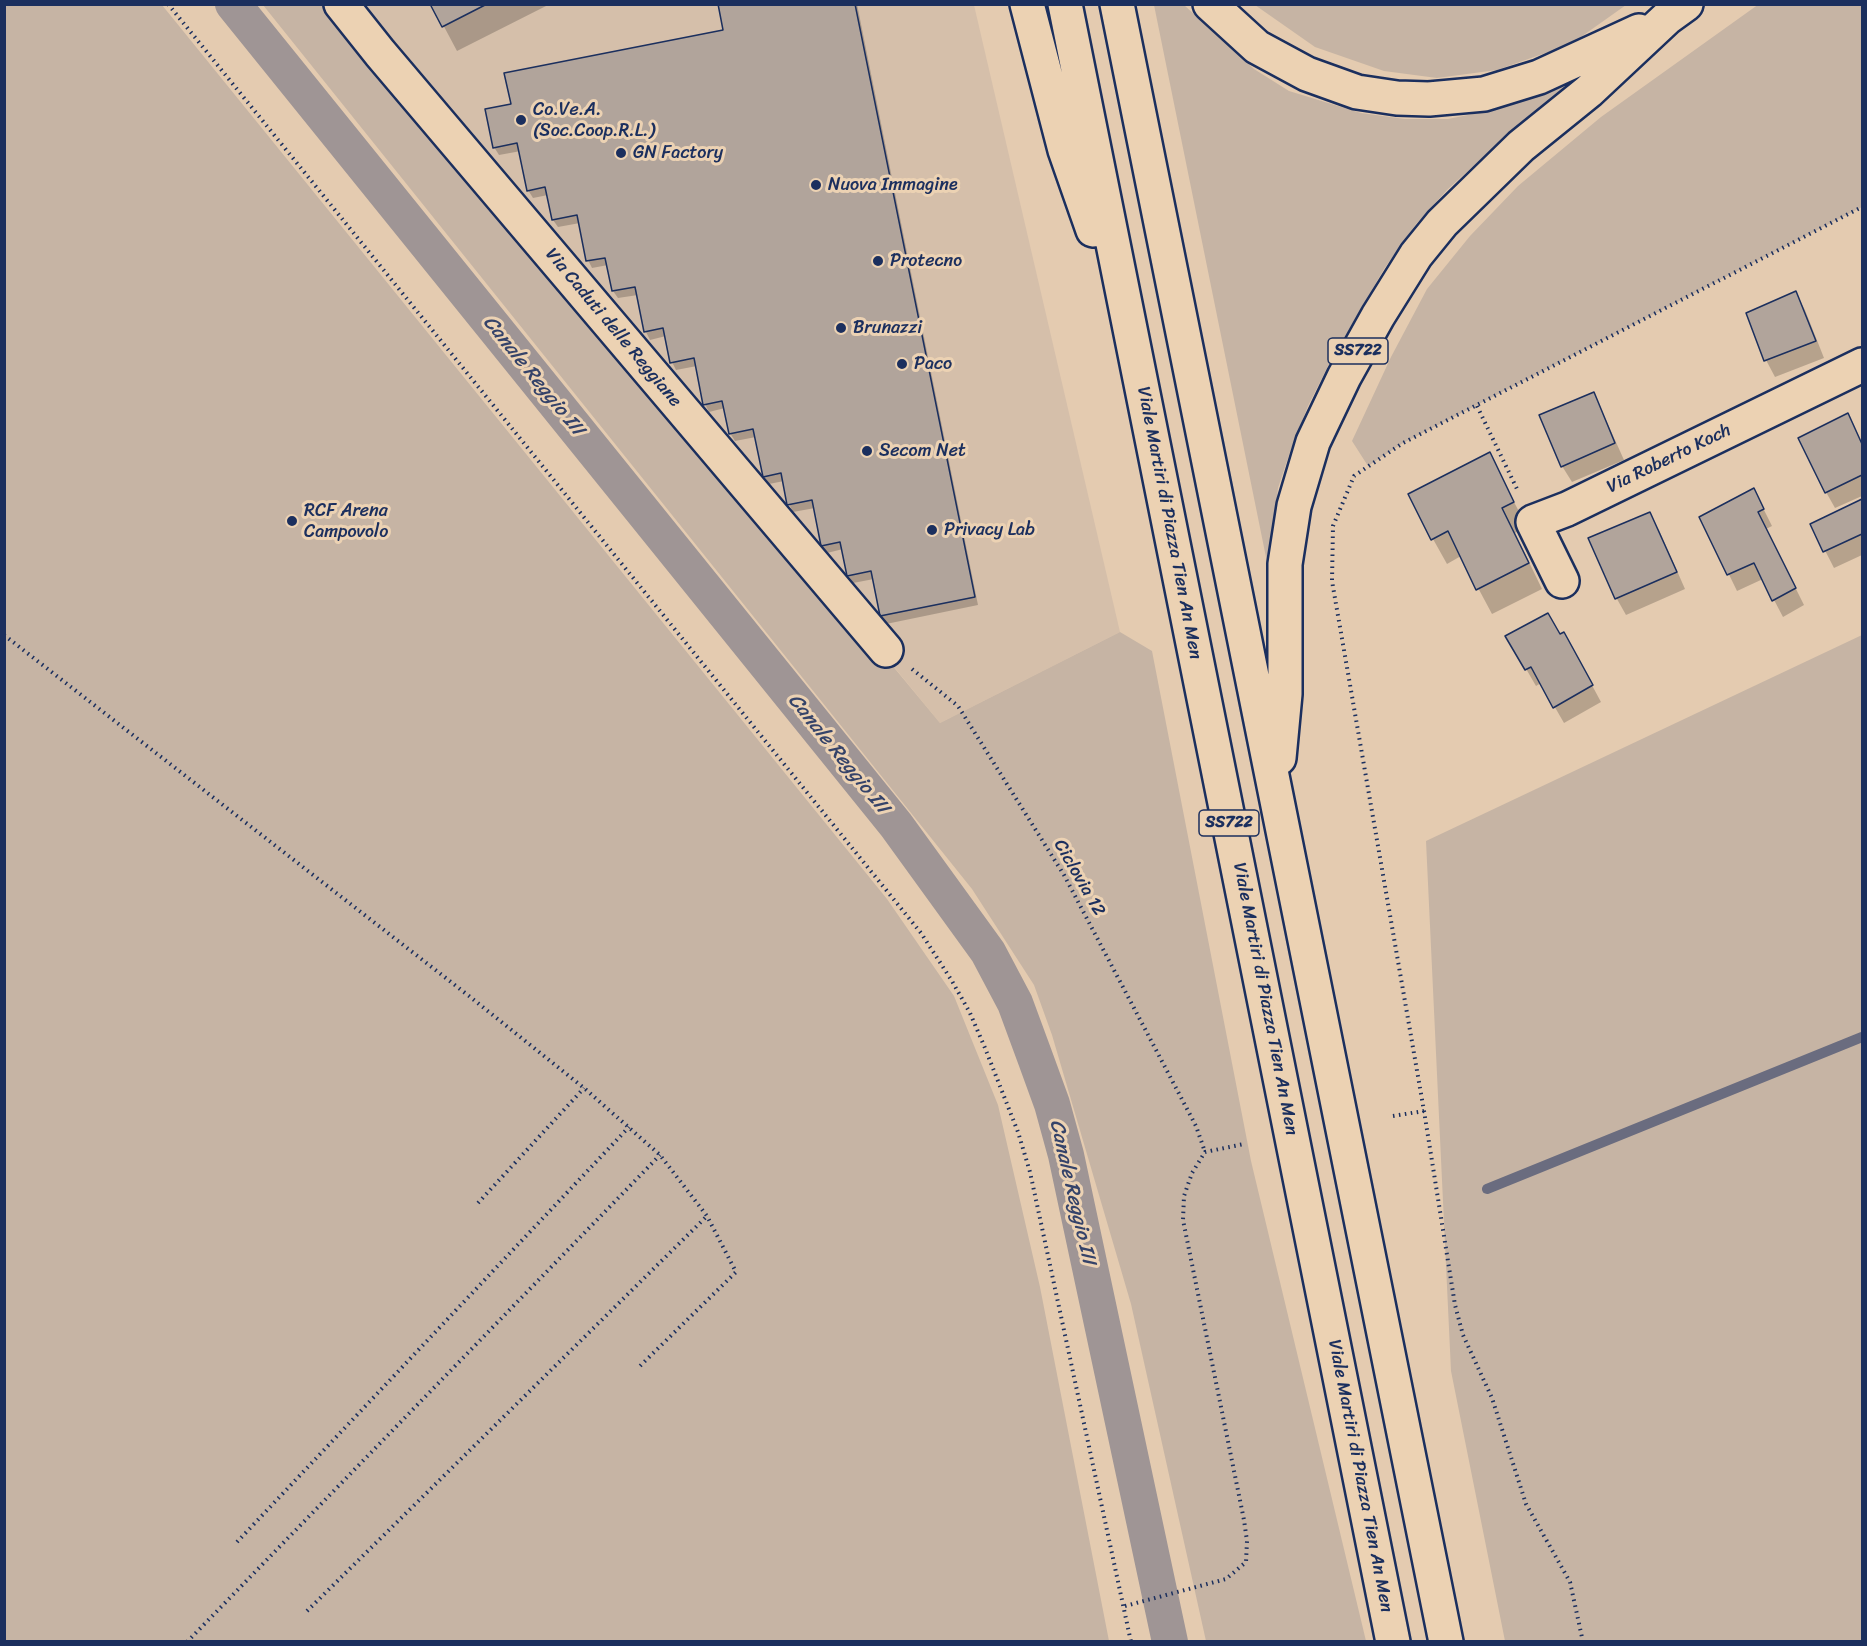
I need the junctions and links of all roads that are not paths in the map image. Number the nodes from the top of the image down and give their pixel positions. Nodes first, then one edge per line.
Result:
1 (341, 4) edge
2 (1028, 4) edge
3 (1065, 4) edge
4 (1118, 4) edge
5 (1210, 4) edge
6 (1677, 11) edge
7 (1135, 352) junction
8 (1863, 364) edge
9 (1562, 581) dead end
10 (886, 650) road end
11 (1276, 796) junction
12 (1393, 1641) edge
13 (1446, 1641) edge

1 - 10 main road, Via Caduti delle Reggiane
2 - 7 main road
3 - 7 main road, Viale Martiri di Piazza Tien An Men / SS722
4 - 11 main road, SS722
5 - 6 main road, SS722
6 - 11 main road, SS722
7 - 12 main road, Viale Martiri di Piazza Tien An Men / SS722
8 - 9 main road, Via Roberto Koch
11 - 13 main road, SS722

